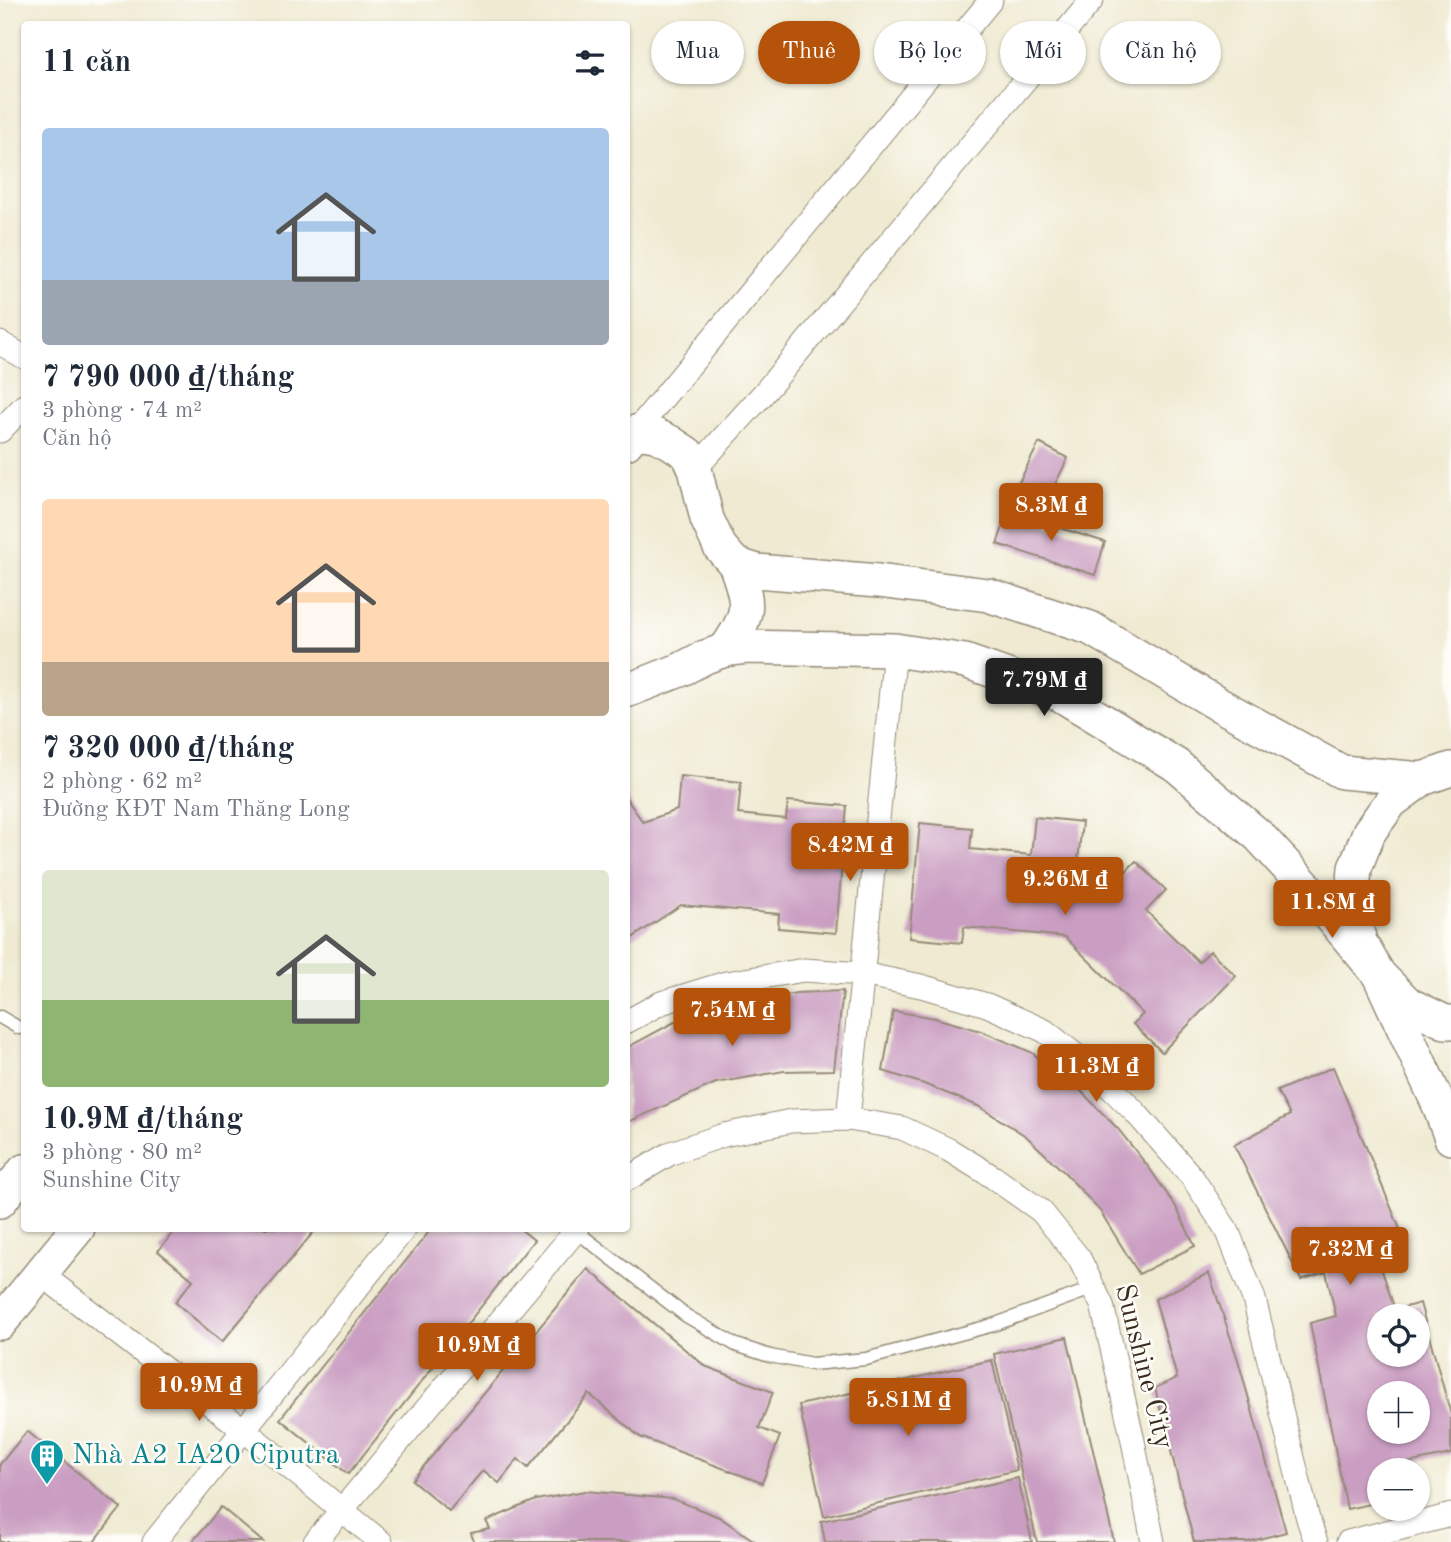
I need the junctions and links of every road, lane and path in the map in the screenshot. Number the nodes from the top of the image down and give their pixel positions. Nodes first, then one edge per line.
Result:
1 (991, 0) edge
2 (1092, 0) edge
3 (0, 343) edge
4 (21, 355) edge
5 (21, 409) edge
6 (0, 431) edge
7 (631, 438) edge
8 (695, 469) junction
9 (736, 564) junction
10 (724, 650) junction
11 (895, 650) junction
12 (630, 689) edge
13 (1436, 774) edge
14 (862, 974) junction
15 (1379, 975) junction
16 (0, 1017) edge
17 (630, 1020) edge
18 (1451, 1023) edge
19 (19, 1028) dead end
20 (848, 1119) junction
21 (1451, 1138) edge
22 (21, 1175) edge
23 (630, 1178) edge
24 (0, 1201) edge
25 (75, 1232) edge
26 (402, 1232) edge
27 (575, 1232) edge
28 (580, 1232) edge
29 (41, 1274) junction
30 (1094, 1288) junction
31 (0, 1324) edge
32 (244, 1430) junction
33 (342, 1509) junction
34 (1451, 1515) edge
35 (153, 1542) edge
36 (315, 1542) edge
37 (381, 1542) edge
38 (1153, 1542) edge
39 (1315, 1542) edge
40 (1348, 1542) edge

1 - 7 street
2 - 8 street
3 - 4 street
5 - 6 street
7 - 8 street
8 - 9 street
9 - 10 street
9 - 13 street
10 - 11 street
10 - 12 street
11 - 14 street
11 - 15 street
13 - 15 street
14 - 17 street
14 - 20 street
14 - 39 street
15 - 18 street
15 - 21 street
16 - 19 lane
20 - 23 street, Sunshine City
20 - 30 street, Sunshine City
22 - 24 street
25 - 29 street
26 - 32 street
27 - 33 street
28 - 30 lane
29 - 31 street
29 - 32 street
30 - 38 street, Sunshine City
32 - 33 street
32 - 35 street
33 - 36 street
33 - 37 street
34 - 40 street

